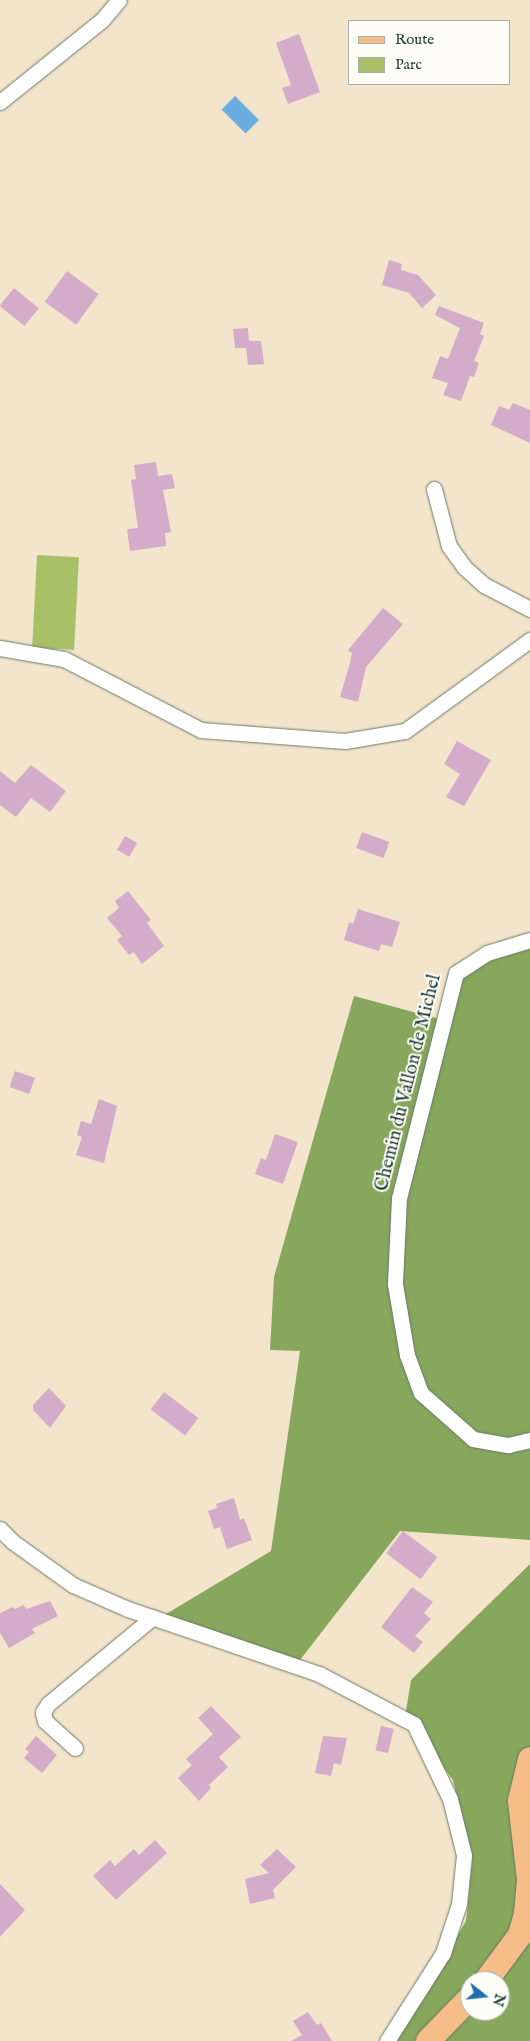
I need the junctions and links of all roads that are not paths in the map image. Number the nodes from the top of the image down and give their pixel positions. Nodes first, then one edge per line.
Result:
1 (119, 0) edge
2 (0, 102) edge
3 (434, 489) dead end
4 (530, 609) edge
5 (530, 640) edge
6 (0, 648) edge
7 (530, 940) edge
8 (530, 1440) edge
9 (0, 1530) edge
10 (153, 1618) junction
11 (75, 1748) dead end
12 (530, 1759) edge
13 (493, 1971) edge
14 (460, 2008) edge
15 (387, 2041) edge
16 (428, 2041) edge

1 - 2 street
3 - 4 street
5 - 6 street
7 - 8 street, Chemin du Vallon de Michel
9 - 10 street
10 - 11 street
10 - 15 street
12 - 13 main road
14 - 16 main road

